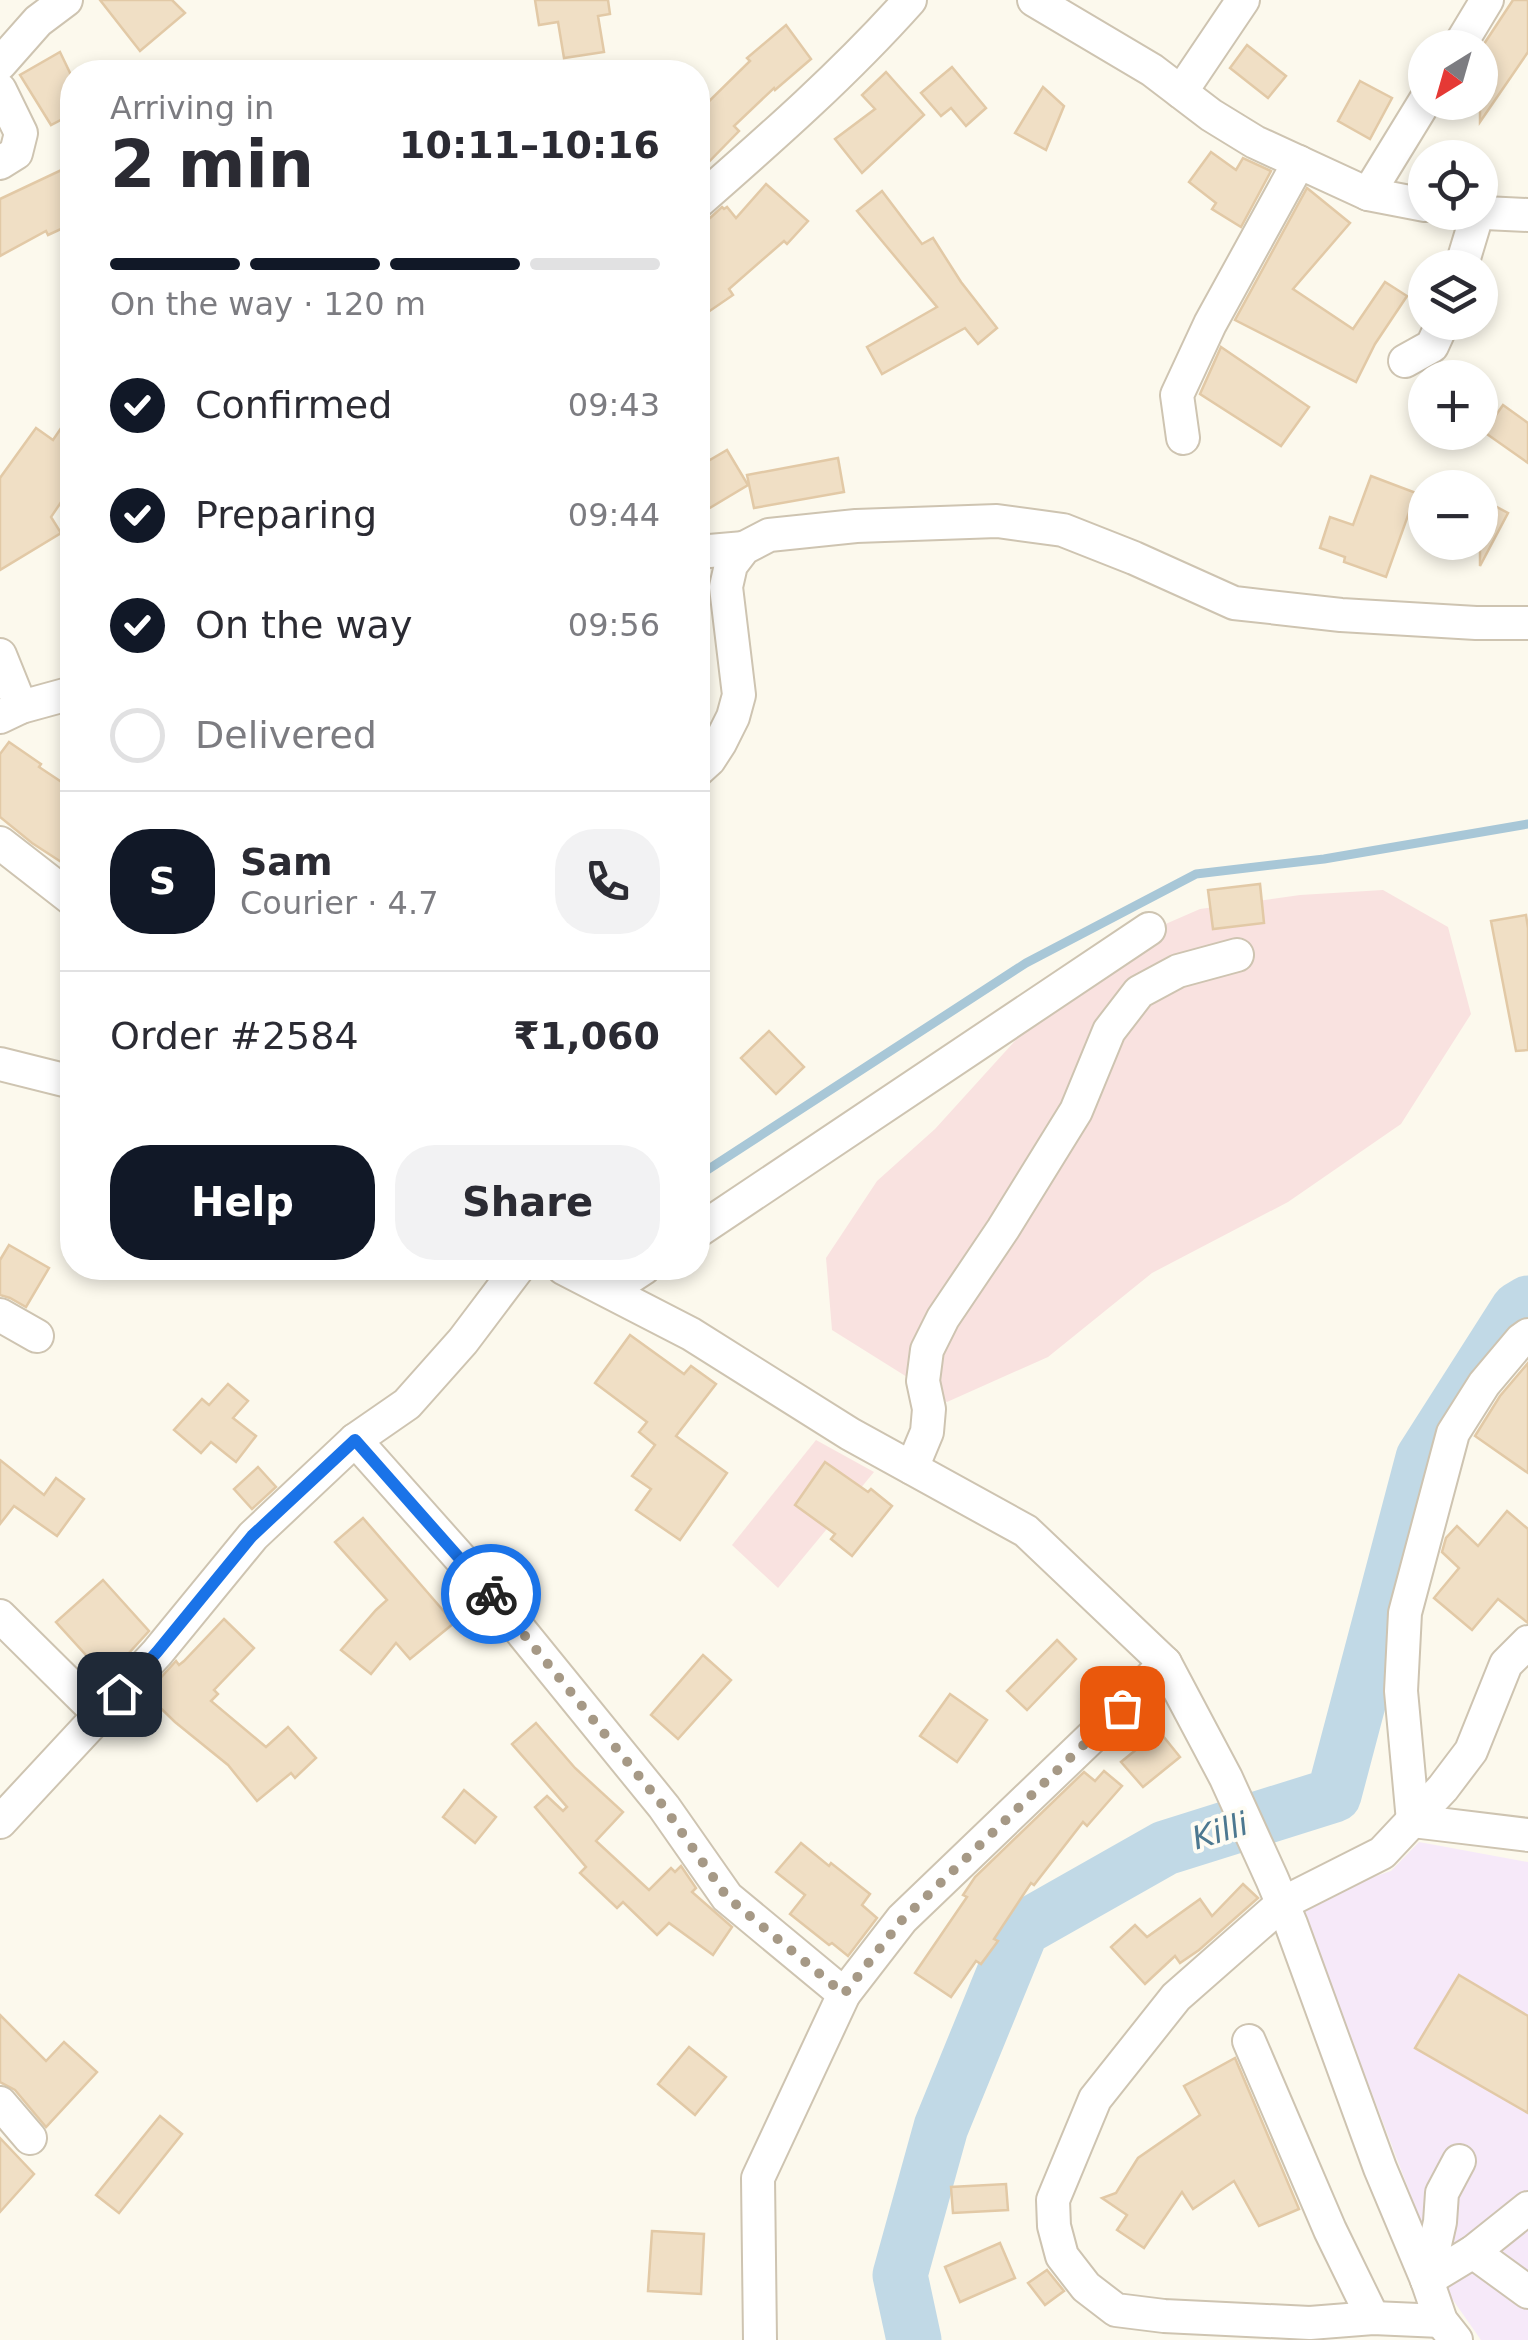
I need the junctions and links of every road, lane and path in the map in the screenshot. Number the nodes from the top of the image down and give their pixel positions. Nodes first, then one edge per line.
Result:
1 (66, 0) edge
2 (910, 0) edge
3 (1034, 0) edge
4 (1243, 0) edge
5 (1486, 0) edge
6 (1468, 30) edge
7 (0, 64) edge
8 (0, 90) edge
9 (1181, 92) junction
10 (1413, 120) edge
11 (1299, 162) junction
12 (0, 163) edge
13 (710, 191) edge
14 (1368, 194) junction
15 (1408, 202) edge
16 (1498, 214) edge
17 (1528, 215) edge
18 (1434, 340) edge
19 (1405, 361) dead end
20 (1184, 438) dead end
21 (744, 548) junction
22 (710, 551) edge
23 (1528, 623) edge
24 (0, 654) edge
25 (60, 697) edge
26 (10, 712) edge
27 (710, 758) edge
28 (0, 843) edge
29 (60, 890) edge
30 (1149, 929) dead end
31 (1238, 955) dead end
32 (0, 1064) edge
33 (60, 1079) edge
34 (710, 1223) edge
35 (509, 1280) edge
36 (587, 1280) edge
37 (626, 1280) edge
38 (609, 1291) junction
39 (0, 1315) edge
40 (1528, 1335) edge
41 (37, 1336) dead end
42 (355, 1440) junction
43 (912, 1468) junction
44 (0, 1616) edge
45 (1528, 1642) edge
46 (1164, 1663) junction
47 (100, 1714) junction
48 (1412, 1821) junction
49 (0, 1822) edge
50 (1528, 1835) edge
51 (1278, 1891) junction
52 (844, 1994) junction
53 (1249, 2042) dead end
54 (0, 2103) edge
55 (30, 2138) dead end
56 (1460, 2160) dead end
57 (1528, 2208) edge
58 (1473, 2252) junction
59 (1427, 2280) junction
60 (1528, 2292) edge
61 (1373, 2318) junction
62 (1448, 2330) edge
63 (760, 2340) edge

1 - 7 street
2 - 13 street
3 - 9 street
4 - 9 street
5 - 6 street
8 - 12 street
9 - 11 street
10 - 14 street
11 - 14 street
11 - 20 street
14 - 15 street
16 - 17 street
18 - 19 street
21 - 22 street
21 - 23 street
21 - 27 street
24 - 26 street
25 - 26 street
28 - 29 street
30 - 34 street
31 - 43 street
32 - 33 street
35 - 42 street
36 - 38 street
37 - 38 street
38 - 43 street
39 - 41 street
40 - 48 street
42 - 47 street
42 - 52 street
43 - 46 street
44 - 47 street
45 - 48 street
46 - 51 street
46 - 52 street
47 - 49 street
48 - 50 street
48 - 51 street
51 - 59 street
51 - 61 street
52 - 63 street
53 - 61 street
54 - 55 street
56 - 59 street
57 - 58 street
58 - 59 street
58 - 60 street
59 - 62 street
61 - 62 street

